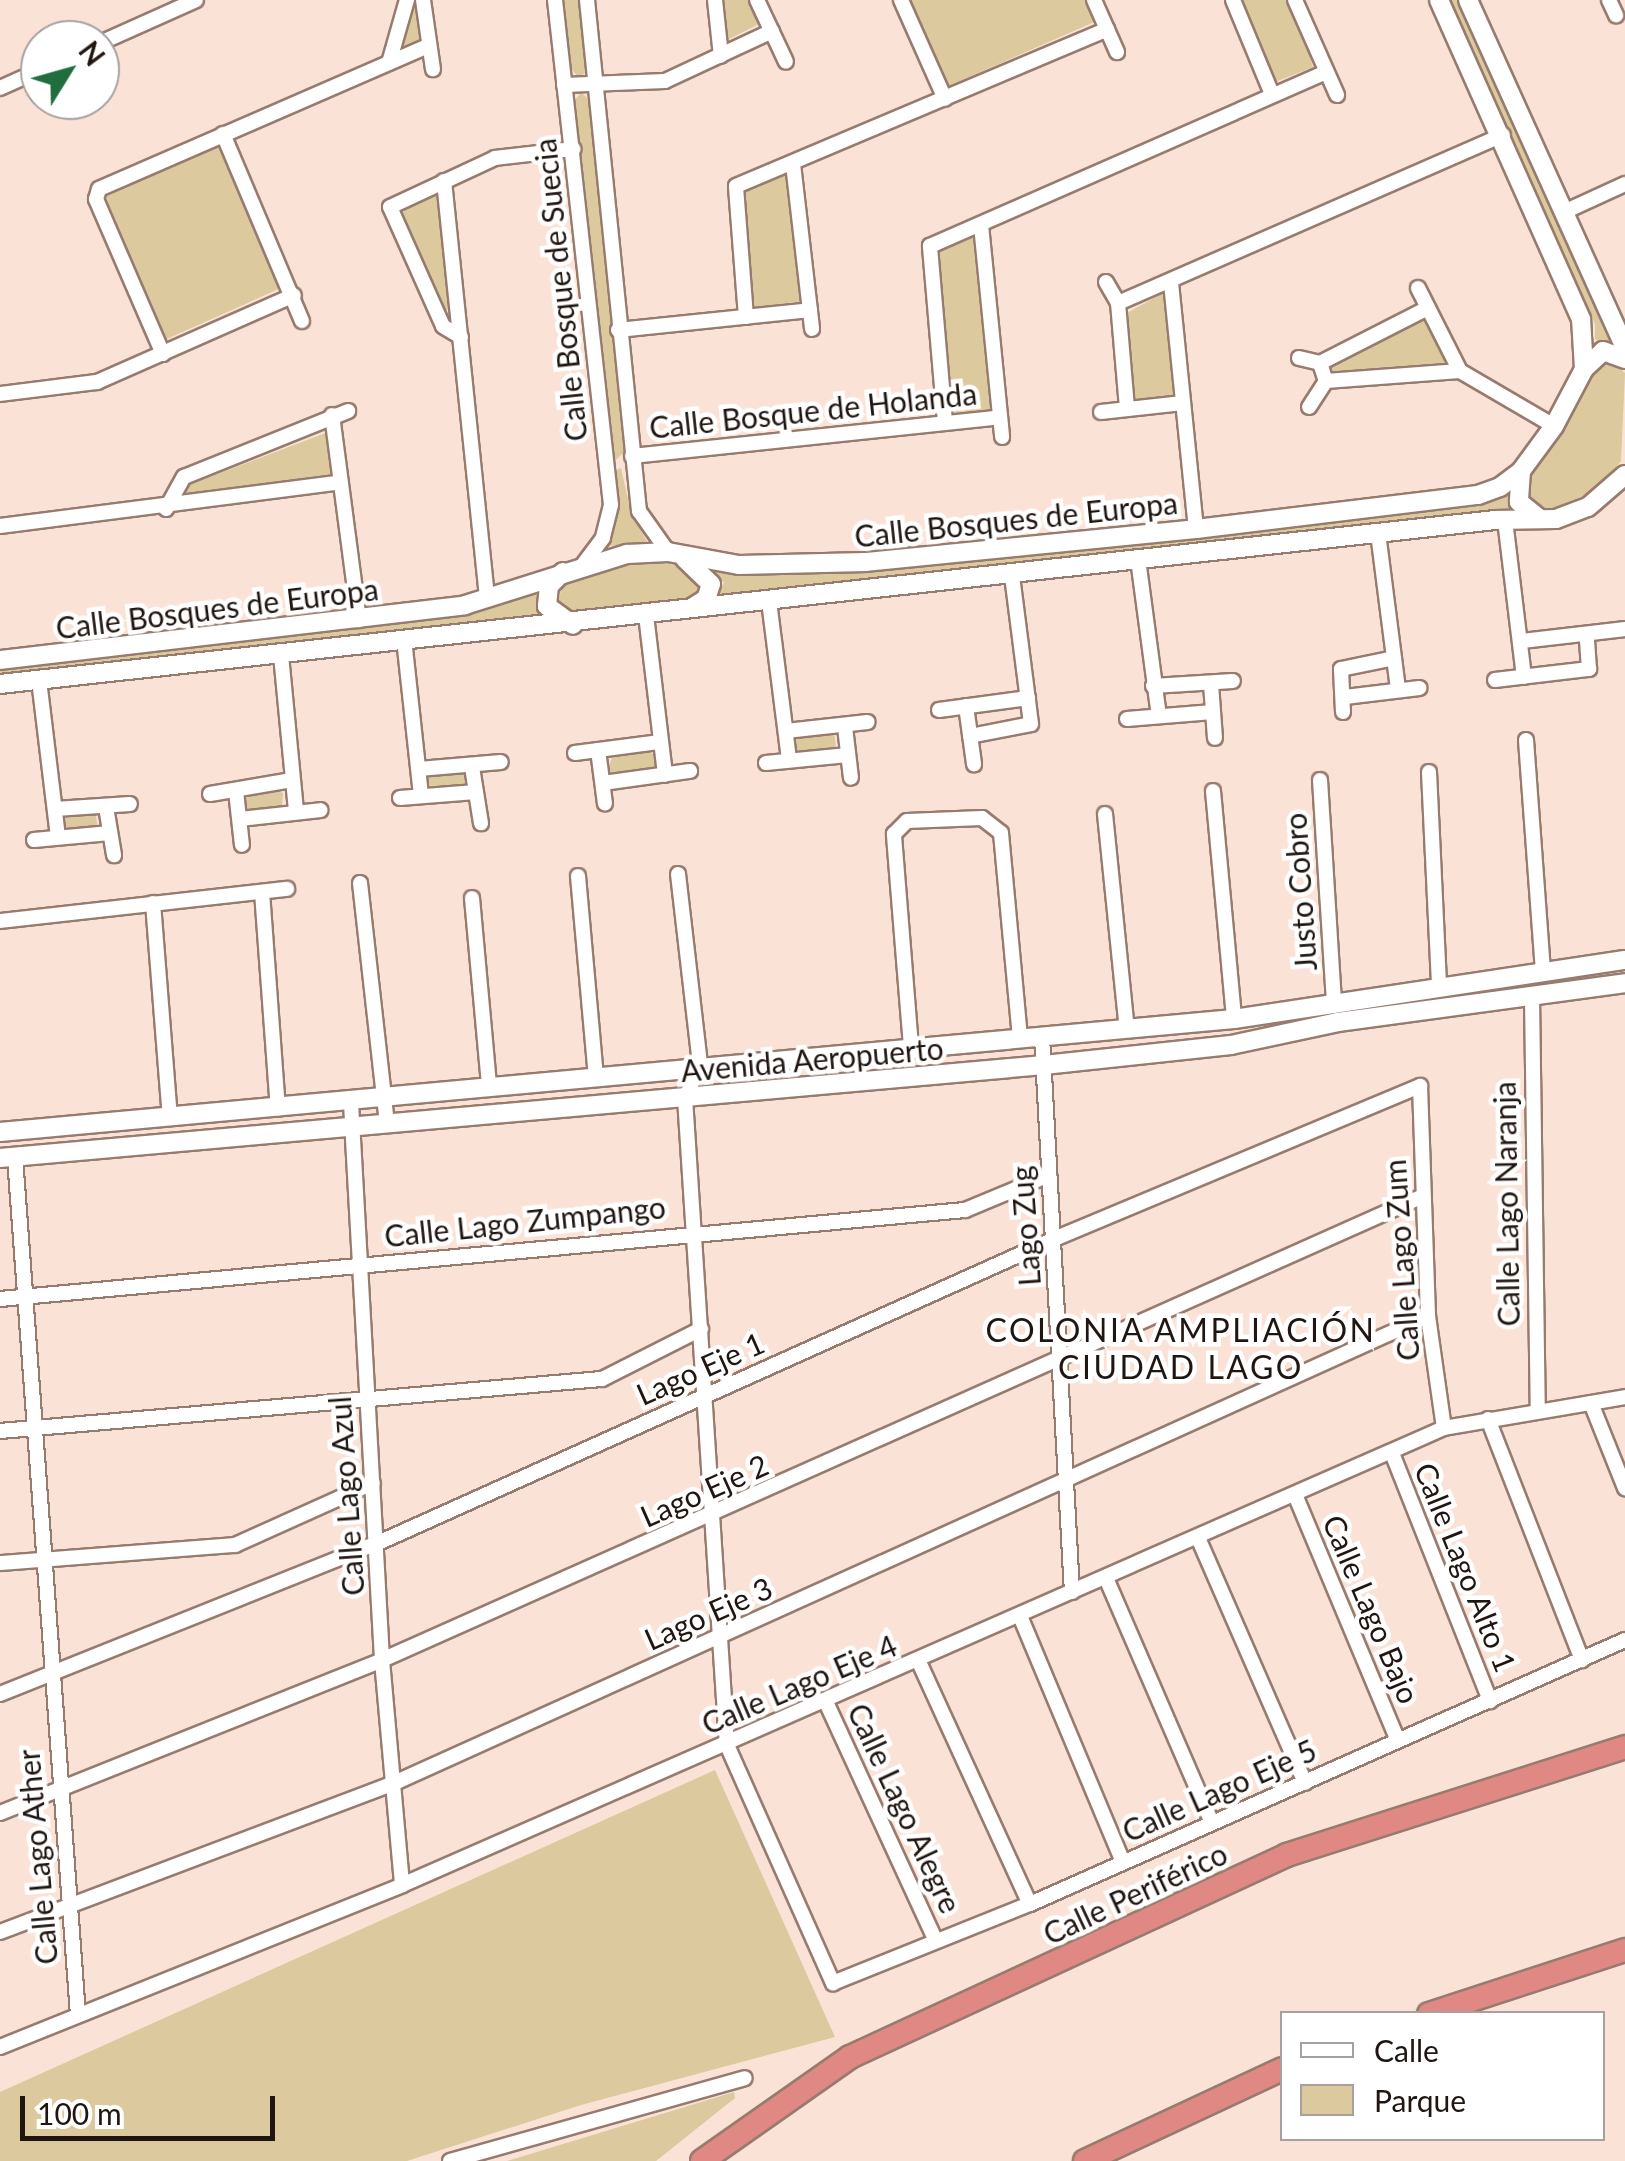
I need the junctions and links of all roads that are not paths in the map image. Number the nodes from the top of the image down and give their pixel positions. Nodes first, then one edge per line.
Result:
1 (196, 0) edge
2 (406, 0) edge
3 (423, 0) edge
4 (555, 0) edge
5 (587, 0) edge
6 (715, 0) edge
7 (757, 0) edge
8 (901, 0) edge
9 (1094, 0) edge
10 (1233, 0) edge
11 (1295, 0) edge
12 (1439, 0) edge
13 (1468, 0) edge
14 (1609, 0) edge
15 (1616, 15) dead end
16 (1107, 29) junction
17 (772, 31) junction
18 (120, 34) edge
19 (425, 48) junction
20 (1117, 52) dead end
21 (721, 56) junction
22 (786, 62) dead end
23 (389, 63) junction
24 (433, 69) dead end
25 (1326, 72) junction
26 (564, 85) junction
27 (594, 86) junction
28 (1272, 94) junction
29 (1337, 94) dead end
30 (945, 98) junction
31 (223, 134) junction
32 (1503, 135) junction
33 (573, 150) junction
34 (793, 164) junction
35 (444, 181) junction
36 (1625, 184) edge
37 (1564, 212) junction
38 (980, 225) junction
39 (1106, 282) dead end
40 (1171, 283) junction
41 (1418, 288) dead end
42 (294, 295) junction
43 (1118, 302) junction
44 (1428, 308) junction
45 (810, 310) junction
46 (746, 317) junction
47 (302, 321) dead end
48 (1621, 324) edge
49 (812, 328) dead end
50 (618, 330) junction
51 (461, 338) junction
52 (1625, 348) edge
53 (163, 354) junction
54 (1300, 358) dead end
55 (1625, 359) edge
56 (1320, 362) junction
57 (1584, 368) junction
58 (1460, 371) junction
59 (1326, 380) junction
60 (0, 394) edge
61 (1184, 402) junction
62 (1310, 407) dead end
63 (1127, 408) junction
64 (348, 410) dead end
65 (1102, 412) dead end
66 (332, 415) junction
67 (1000, 418) junction
68 (944, 422) junction
69 (1554, 426) junction
70 (1002, 437) dead end
71 (632, 456) junction
72 (1521, 472) junction
73 (1625, 475) edge
74 (338, 482) junction
75 (166, 509) junction
76 (1505, 520) junction
77 (1542, 520) junction
78 (0, 526) edge
79 (1196, 529) junction
80 (1378, 533) junction
81 (674, 554) junction
82 (1138, 560) junction
83 (582, 566) junction
84 (563, 572) junction
85 (1012, 576) junction
86 (487, 598) junction
87 (769, 602) junction
88 (688, 610) junction
89 (646, 615) junction
90 (359, 620) junction
91 (573, 625) junction
92 (1625, 629) edge
93 (1587, 638) junction
94 (404, 639) junction
95 (1522, 641) junction
96 (281, 656) junction
97 (1394, 658) junction
98 (0, 660) edge
99 (1524, 678) junction
100 (39, 680) junction
101 (1494, 680) dead end
102 (1233, 681) dead end
103 (0, 684) edge
104 (1211, 684) junction
105 (1153, 686) junction
106 (1418, 688) dead end
107 (1398, 690) junction
108 (1028, 698) junction
109 (966, 706) junction
110 (939, 710) dead end
111 (1213, 712) junction
112 (1159, 716) junction
113 (1128, 719) dead end
114 (868, 722) dead end
115 (845, 727) junction
116 (786, 731) junction
117 (970, 736) junction
118 (1215, 738) dead end
119 (1526, 740) dead end
120 (660, 742) junction
121 (598, 750) junction
122 (575, 753) dead end
123 (848, 755) junction
124 (789, 760) junction
125 (501, 762) dead end
126 (766, 764) dead end
127 (974, 764) dead end
128 (472, 766) junction
129 (418, 769) junction
130 (690, 770) dead end
131 (1429, 772) dead end
132 (665, 774) junction
133 (851, 778) dead end
134 (292, 780) junction
135 (1320, 780) dead end
136 (603, 783) junction
137 (236, 791) junction
138 (1214, 791) dead end
139 (476, 792) junction
140 (210, 794) dead end
141 (420, 795) junction
142 (400, 798) dead end
143 (130, 804) dead end
144 (606, 804) dead end
145 (106, 806) junction
146 (55, 810) junction
147 (296, 810) junction
148 (321, 810) dead end
149 (1105, 814) dead end
150 (240, 818) junction
151 (481, 822) dead end
152 (110, 833) junction
153 (58, 837) junction
154 (34, 840) dead end
155 (242, 844) dead end
156 (114, 855) dead end
157 (678, 874) dead end
158 (578, 876) dead end
159 (360, 883) dead end
160 (286, 889) dead end
161 (262, 892) junction
162 (472, 898) dead end
163 (153, 903) junction
164 (0, 920) edge
165 (1625, 960) edge
166 (1543, 970) junction
167 (1440, 983) junction
168 (1625, 983) edge
169 (1532, 997) junction
170 (1334, 1000) junction
171 (1301, 1006) junction
172 (1234, 1019) junction
173 (1306, 1027) junction
174 (1126, 1029) junction
175 (1042, 1037) junction
176 (1020, 1038) junction
177 (911, 1047) junction
178 (700, 1066) junction
179 (1044, 1066) junction
180 (596, 1078) junction
181 (489, 1086) junction
182 (1420, 1086) joint
183 (384, 1098) junction
184 (686, 1098) junction
185 (351, 1104) junction
186 (278, 1108) junction
187 (170, 1117) junction
188 (387, 1124) junction
189 (353, 1126) junction
190 (0, 1132) edge
191 (8, 1157) edge
192 (1049, 1175) junction
193 (1421, 1198) junction
194 (694, 1233) junction
195 (1054, 1239) junction
196 (359, 1265) junction
197 (26, 1297) junction
198 (0, 1299) edge
199 (1428, 1316) junction
200 (701, 1329) junction
201 (1060, 1359) junction
202 (705, 1396) junction
203 (1625, 1398) edge
204 (367, 1400) junction
205 (1591, 1403) junction
206 (1538, 1411) junction
207 (1488, 1419) junction
208 (36, 1428) junction
209 (1444, 1428) junction
210 (0, 1431) edge
211 (1392, 1453) junction
212 (1065, 1480) junction
213 (373, 1483) junction
214 (1625, 1488) edge
215 (1296, 1497) junction
216 (714, 1516) junction
217 (1199, 1540) junction
218 (378, 1542) junction
219 (44, 1559) junction
220 (0, 1564) edge
221 (1106, 1578) junction
222 (1072, 1592) junction
223 (1020, 1616) junction
224 (720, 1638) junction
225 (1625, 1640) edge
226 (382, 1660) junction
227 (1582, 1660) junction
228 (919, 1662) junction
229 (50, 1675) junction
230 (0, 1694) edge
231 (1490, 1701) junction
232 (826, 1702) junction
233 (1398, 1742) junction
234 (727, 1745) junction
235 (1625, 1748) edge
236 (1305, 1783) junction
237 (392, 1784) junction
238 (59, 1790) junction
239 (0, 1813) edge
240 (1212, 1823) junction
241 (1124, 1862) junction
242 (402, 1885) junction
243 (1030, 1904) junction
244 (66, 1906) junction
245 (0, 1932) edge
246 (934, 1937) junction
247 (1625, 1950) edge
248 (1438, 2011) edge
249 (78, 2014) junction
250 (0, 2048) edge
251 (1280, 2070) edge
252 (744, 2078) dead end
253 (450, 2161) edge
254 (702, 2161) edge
255 (1085, 2161) edge

1 - 18 street
2 - 23 street
3 - 19 street
4 - 26 street, Calle Bosque de Suecia
5 - 27 street, Calle Bosque de Suecia
6 - 21 street
7 - 17 street
8 - 30 street
9 - 16 street
10 - 28 street
11 - 25 street
12 - 32 street
13 - 37 street
14 - 15 street
16 - 20 street
16 - 30 street
17 - 21 street
17 - 22 street
19 - 23 street
19 - 24 street
21 - 27 street
23 - 31 street
25 - 28 street
25 - 29 street
26 - 27 street
26 - 33 street, Calle Bosque de Suecia
27 - 50 street, Calle Bosque de Suecia
28 - 38 street
30 - 34 street
31 - 42 street
31 - 53 street
32 - 40 street
32 - 57 street
33 - 35 street
33 - 83 street, Calle Bosque de Suecia
34 - 45 street
34 - 46 street
35 - 51 street
35 - 51 street
36 - 37 street
37 - 48 street
38 - 67 street, Calle Bosque de Holanda
38 - 68 street
39 - 43 street
40 - 43 street
40 - 61 street
41 - 44 street
42 - 47 street
42 - 53 street
43 - 63 street
44 - 56 street
44 - 58 street
45 - 46 street
45 - 49 street
46 - 50 street
48 - 52 street
50 - 71 street, Calle Bosque de Suecia
51 - 86 street
53 - 60 street
54 - 56 street
55 - 57 street
56 - 59 street
57 - 69 street, Calle Bosques de Europa
58 - 59 street
58 - 69 street
59 - 62 street
61 - 63 street
61 - 79 street
63 - 65 street
64 - 66 street
66 - 74 street
66 - 75 street
67 - 68 street, Calle Bosque de Holanda
67 - 70 street, Calle Bosque de Holanda
68 - 71 street, Calle Bosque de Holanda
69 - 72 street, Calle Bosques de Europa
71 - 81 street, Calle Bosque de Suecia
72 - 77 street
72 - 79 street, Calle Bosques de Europa
73 - 77 street, Calle Bosques de Europa
74 - 75 street
74 - 90 street
75 - 78 street
76 - 77 street, Calle Bosques de Europa
76 - 80 street, Calle Bosques de Europa
76 - 95 street
79 - 81 street, Calle Bosques de Europa
80 - 82 street, Calle Bosques de Europa
80 - 97 street
81 - 83 street, Calle Bosques de Europa
81 - 88 street
82 - 85 street, Calle Bosques de Europa
82 - 105 street
83 - 84 street, Calle Bosques de Europa
84 - 86 street, Calle Bosques de Europa
84 - 91 street
85 - 87 street, Calle Bosques de Europa
85 - 108 street
86 - 90 street, Calle Bosques de Europa
87 - 88 street, Calle Bosques de Europa
87 - 116 street
88 - 89 street, Calle Bosques de Europa
89 - 91 street, Calle Bosques de Europa
89 - 120 street
90 - 98 street, Calle Bosques de Europa
91 - 94 street, Calle Bosques de Europa
92 - 93 street
93 - 95 street
93 - 99 street
94 - 96 street, Calle Bosques de Europa
94 - 129 street
95 - 99 street
96 - 100 street, Calle Bosques de Europa
96 - 134 street
97 - 107 street
97 - 107 street
99 - 101 street
100 - 103 street, Calle Bosques de Europa
100 - 146 street
102 - 104 street
104 - 105 street
104 - 111 street
105 - 112 street
106 - 107 street
108 - 109 street
108 - 117 street
109 - 110 street
109 - 117 street
111 - 112 street
111 - 118 street
112 - 113 street
114 - 115 street
115 - 116 street
115 - 123 street
116 - 124 street
117 - 127 street
119 - 166 street
120 - 121 street
120 - 132 street
121 - 122 street
121 - 136 street
123 - 124 street
123 - 133 street
124 - 126 street
125 - 128 street
128 - 129 street
128 - 139 street
129 - 141 street
130 - 132 street
131 - 167 street
132 - 136 street
134 - 137 street
134 - 147 street
135 - 170 street, Justo Cobro
136 - 144 street
137 - 140 street
137 - 150 street
138 - 172 street
139 - 141 street
139 - 151 street
141 - 142 street
143 - 145 street
145 - 146 street
145 - 152 street
146 - 153 street
147 - 148 street
147 - 150 street
149 - 174 street
150 - 155 street
152 - 153 street
152 - 156 street
153 - 154 street
157 - 178 street
158 - 180 street
159 - 183 street
160 - 161 street
161 - 163 street
161 - 186 street
162 - 181 street
163 - 164 street
163 - 187 street
165 - 166 street, Avenida Aeropuerto
166 - 167 street, Avenida Aeropuerto
167 - 170 street, Avenida Aeropuerto
168 - 169 street, Avenida Aeropuerto
169 - 173 street, Avenida Aeropuerto
169 - 206 street, Calle Lago Naranja
170 - 171 street, Avenida Aeropuerto
171 - 172 street, Avenida Aeropuerto
171 - 173 street
172 - 174 street, Avenida Aeropuerto
173 - 179 street, Avenida Aeropuerto
174 - 175 street, Avenida Aeropuerto
175 - 176 street, Avenida Aeropuerto
175 - 179 street, Lago Zug
176 - 177 street, Avenida Aeropuerto
176 - 177 street
177 - 178 street, Avenida Aeropuerto
178 - 180 street, Avenida Aeropuerto
178 - 184 street
179 - 184 street, Avenida Aeropuerto
179 - 192 street, Lago Zug
180 - 181 street, Avenida Aeropuerto
181 - 183 street, Avenida Aeropuerto
182 - 193 street, Calle Lago Zum
182 - 195 street, Lago Eje 1
183 - 185 street, Avenida Aeropuerto
183 - 188 street
184 - 188 street, Avenida Aeropuerto
184 - 194 street
185 - 186 street, Avenida Aeropuerto
185 - 189 street, Calle Lago Azul
186 - 187 street, Avenida Aeropuerto
187 - 190 street, Avenida Aeropuerto
188 - 189 street, Avenida Aeropuerto
189 - 191 street, Avenida Aeropuerto
189 - 196 street, Calle Lago Azul
191 - 197 street, Calle Lago Ather
192 - 194 street, Calle Lago Zumpango
192 - 195 street, Lago Zug
193 - 199 street, Calle Lago Zum
193 - 201 street, Lago Eje 2
194 - 196 street, Calle Lago Zumpango
194 - 200 street
195 - 201 street, Lago Zug
195 - 202 street, Lago Eje 1
196 - 197 street, Calle Lago Zumpango
196 - 204 street, Calle Lago Azul
197 - 198 street, Calle Lago Zumpango
197 - 208 street, Calle Lago Ather
199 - 209 street, Calle Lago Zum
199 - 212 street, Lago Eje 3
200 - 202 street
200 - 204 street
201 - 212 street, Lago Zug
201 - 216 street, Lago Eje 2
202 - 216 street
202 - 218 street, Lago Eje 1
203 - 205 street, Calle Lago Eje 4
204 - 208 street
204 - 213 street, Calle Lago Azul
205 - 206 street, Calle Lago Eje 4
205 - 214 street
206 - 207 street, Calle Lago Eje 4
207 - 209 street, Calle Lago Eje 4
207 - 227 street
208 - 210 street
208 - 219 street, Calle Lago Ather
209 - 211 street, Calle Lago Eje 4
211 - 215 street, Calle Lago Eje 4
211 - 231 street, Calle Lago Alto 1
212 - 222 street, Lago Zug
212 - 224 street, Lago Eje 3
213 - 218 street, Calle Lago Azul
213 - 219 street
215 - 217 street, Calle Lago Eje 4
215 - 233 street, Calle Lago Bajo
216 - 224 street
216 - 226 street, Lago Eje 2
217 - 221 street, Calle Lago Eje 4
217 - 236 street
218 - 226 street, Calle Lago Azul
218 - 229 street, Lago Eje 1
219 - 220 street
219 - 229 street, Calle Lago Ather
221 - 222 street, Calle Lago Eje 4
221 - 240 street
222 - 223 street, Calle Lago Eje 4
223 - 228 street, Calle Lago Eje 4
223 - 241 street
224 - 234 street
224 - 237 street, Lago Eje 3
225 - 227 street, Calle Lago Eje 5
226 - 237 street, Calle Lago Azul
226 - 238 street, Lago Eje 2
227 - 231 street, Calle Lago Eje 5
228 - 232 street, Calle Lago Eje 4
228 - 243 street
229 - 230 street, Lago Eje 1
229 - 238 street, Calle Lago Ather
231 - 233 street, Calle Lago Eje 5
232 - 234 street, Calle Lago Eje 4
232 - 246 street, Calle Lago Alegre
233 - 236 street, Calle Lago Eje 5
234 - 242 street, Calle Lago Eje 4
234 - 246 street, Calle Lago Eje 5
235 - 254 highway, Calle Periférico
236 - 240 street, Calle Lago Eje 5
237 - 242 street, Calle Lago Azul
237 - 244 street, Lago Eje 3
238 - 239 street, Lago Eje 2
238 - 244 street, Calle Lago Ather
240 - 241 street, Calle Lago Eje 5
241 - 243 street, Calle Lago Eje 5
242 - 249 street, Calle Lago Eje 4
243 - 246 street, Calle Lago Eje 5
244 - 245 street, Lago Eje 3
244 - 249 street, Calle Lago Ather
247 - 248 highway
249 - 250 street, Calle Lago Eje 4
251 - 255 highway
252 - 253 street

